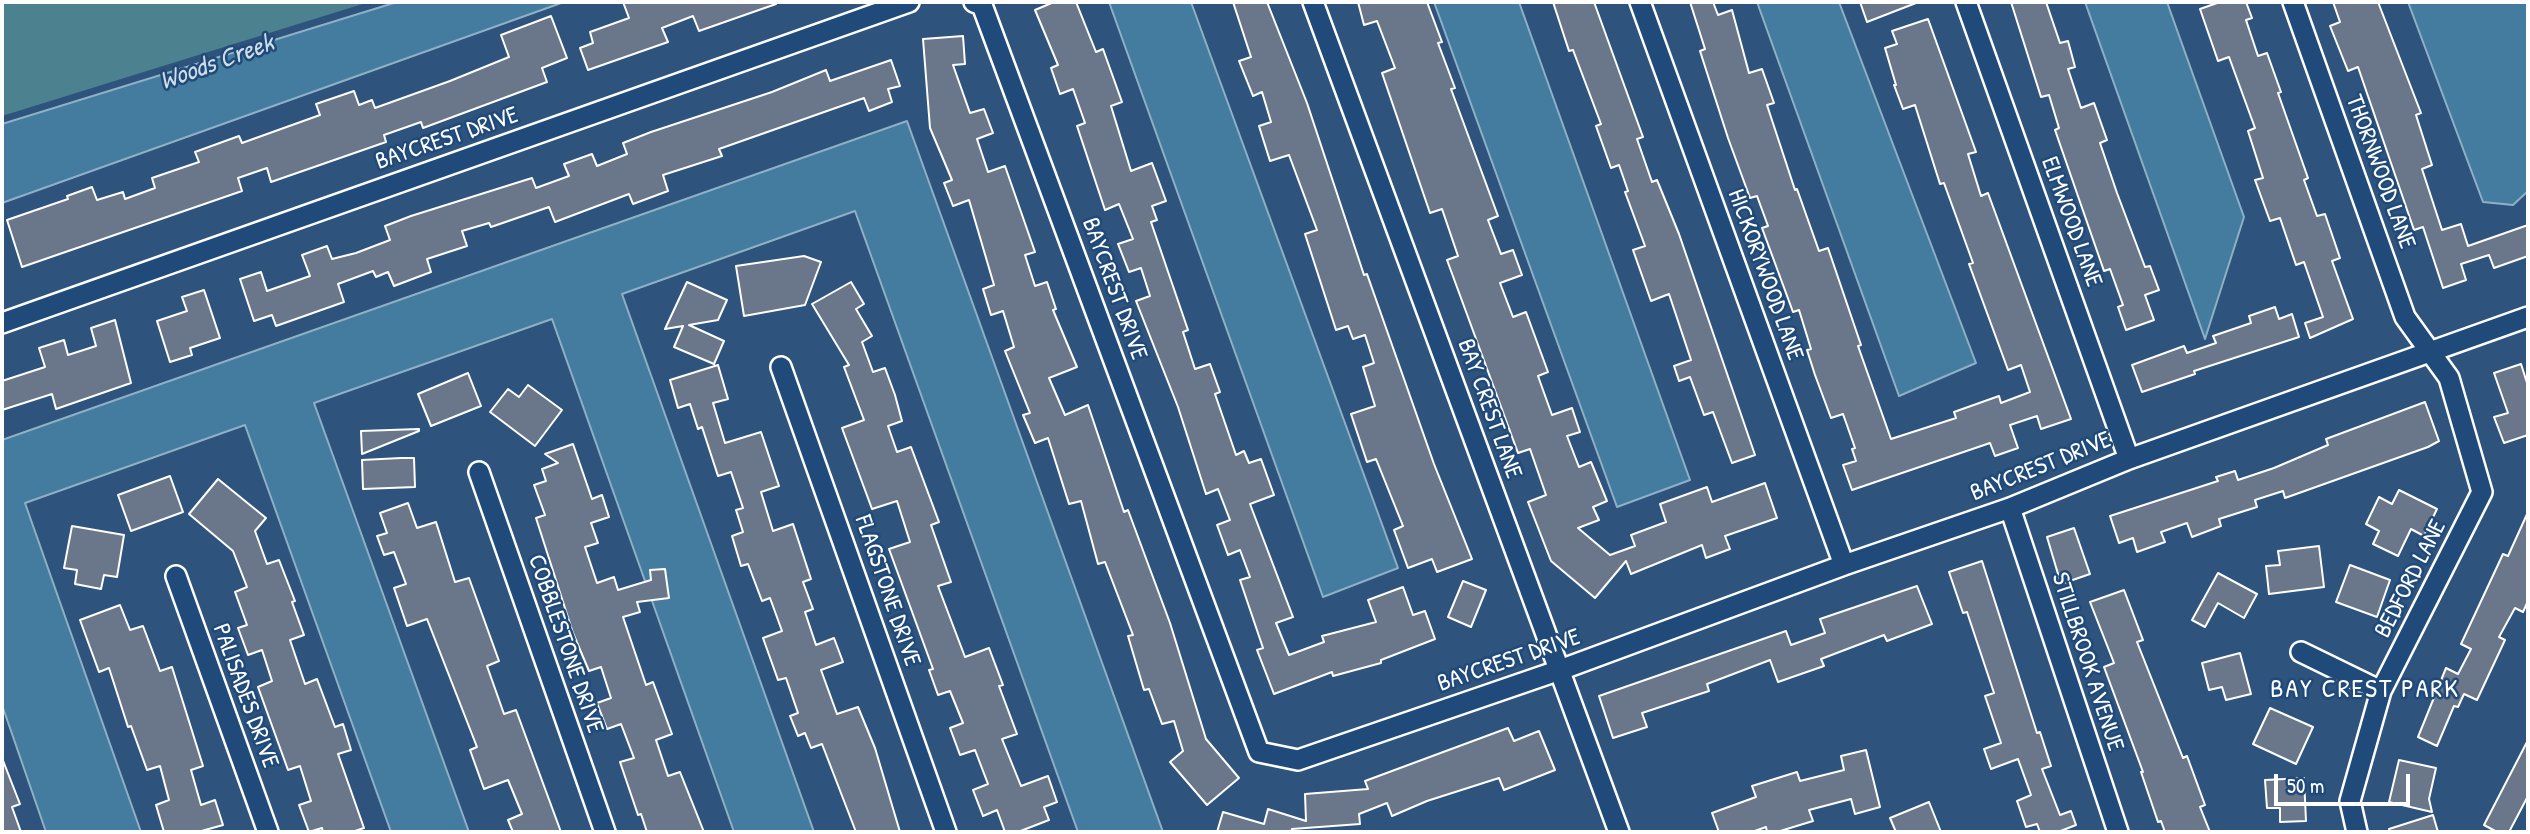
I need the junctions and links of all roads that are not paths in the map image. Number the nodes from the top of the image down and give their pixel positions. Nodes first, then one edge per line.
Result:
1 (909, 2) edge
2 (974, 2) edge
3 (1313, 2) edge
4 (1640, 2) edge
5 (1966, 2) edge
6 (2293, 2) edge
7 (2528, 317) edge
8 (2, 323) edge
9 (2432, 352) junction
10 (781, 367) dead end
11 (2129, 459) junction
12 (479, 472) dead end
13 (2010, 508) junction
14 (1844, 565) junction
15 (176, 576) dead end
16 (2301, 652) dead end
17 (1559, 670) junction
18 (2381, 691) junction
19 (268, 832) edge
20 (606, 832) edge
21 (946, 832) edge
22 (1619, 832) edge
23 (2118, 832) edge
24 (2357, 832) edge

1 - 8 street, BAYCREST DRIVE
2 - 17 street, BAYCREST DRIVE
3 - 17 street, BAY CREST LANE
4 - 14 street, HICKORYWOOD LANE
5 - 11 street, ELMWOOD LANE
6 - 9 street, THORNWOOD LANE
7 - 9 street, BAYCREST DRIVE
9 - 11 street, BAYCREST DRIVE
9 - 18 street, BEDFORD LANE
10 - 21 street, FLAGSTONE DRIVE
11 - 13 street, BAYCREST DRIVE
12 - 20 street, COBBLESTONE DRIVE
13 - 14 street, BAYCREST DRIVE
13 - 23 street, STILLBROOK AVENUE
14 - 17 street, BAYCREST DRIVE
15 - 19 street, PALISADES DRIVE
16 - 18 street
17 - 22 street, BAY CREST LANE
18 - 24 street, BEDFORD LANE

